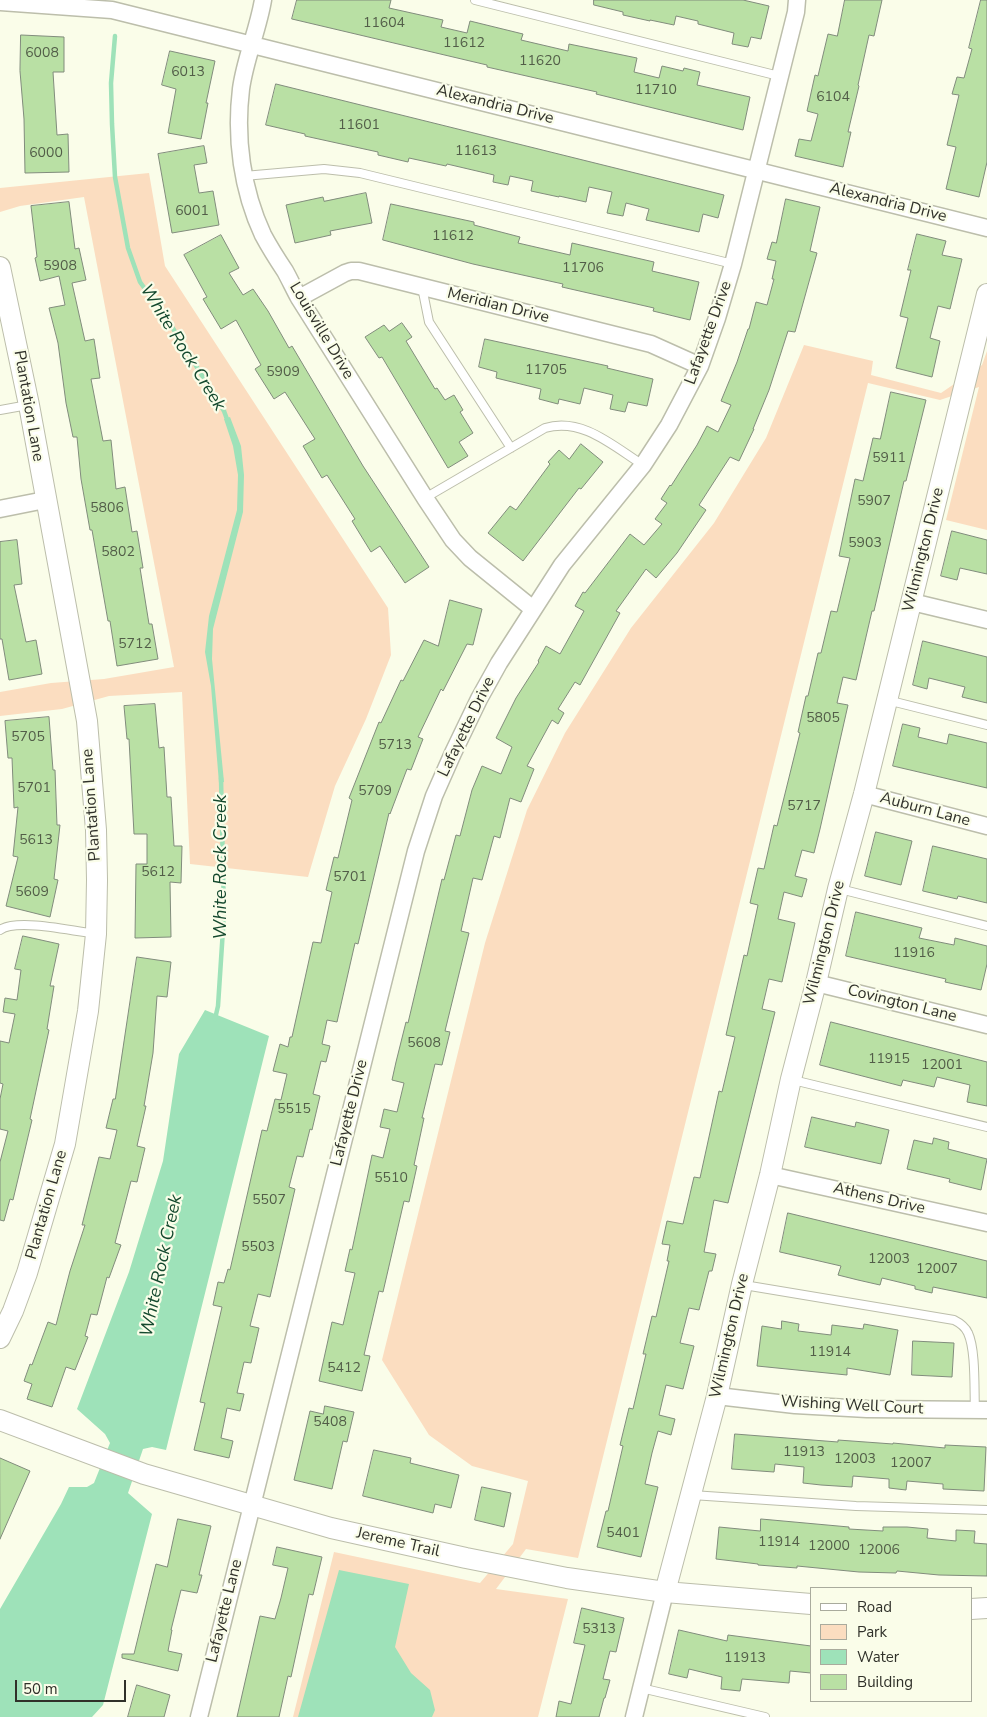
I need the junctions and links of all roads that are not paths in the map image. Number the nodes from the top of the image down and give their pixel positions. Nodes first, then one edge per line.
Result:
1 (263, 0) edge
2 (475, 0) edge
3 (797, 0) edge
4 (0, 2) edge
5 (252, 44) junction
6 (780, 76) junction
7 (756, 170) junction
8 (244, 176) junction
9 (987, 228) edge
10 (733, 264) junction
11 (0, 267) edge
12 (422, 287) junction
13 (987, 294) edge
14 (299, 298) junction
15 (5, 310) edge
16 (700, 366) junction
17 (29, 405) junction
18 (0, 410) edge
19 (511, 448) junction
20 (643, 465) junction
21 (425, 498) junction
22 (45, 500) junction
23 (0, 510) edge
24 (912, 602) junction
25 (533, 609) junction
26 (987, 620) edge
27 (887, 700) junction
28 (987, 725) edge
29 (864, 794) junction
30 (987, 826) edge
31 (838, 889) junction
32 (987, 926) edge
33 (0, 930) edge
34 (96, 934) junction
35 (816, 983) junction
36 (987, 1025) edge
37 (791, 1080) junction
38 (987, 1127) edge
39 (770, 1175) junction
40 (987, 1224) edge
41 (742, 1284) junction
42 (0, 1338) edge
43 (717, 1396) junction
44 (981, 1410) edge
45 (0, 1420) edge
46 (692, 1495) junction
47 (251, 1506) junction
48 (987, 1510) edge
49 (666, 1592) junction
50 (810, 1604) edge
51 (987, 1608) edge
52 (972, 1609) edge
53 (641, 1688) junction
54 (199, 1717) edge
55 (634, 1717) edge
56 (765, 1717) edge

1 - 5 street, Louisville Drive
2 - 6 lane
3 - 6 street, Lafayette Drive
4 - 5 street, Alexandria Drive
5 - 7 street, Alexandria Drive
5 - 8 street, Louisville Drive
6 - 7 street, Lafayette Drive
7 - 9 street, Alexandria Drive
7 - 10 street, Lafayette Drive
8 - 10 lane
8 - 14 street, Louisville Drive
10 - 16 street, Lafayette Drive
11 - 15 street, Plantation Lane
12 - 14 street, Meridian Drive
12 - 16 street, Meridian Drive
12 - 19 lane
13 - 24 street, Wilmington Drive
14 - 21 street, Louisville Drive
15 - 17 street, Plantation Lane
16 - 20 street, Lafayette Drive
17 - 18 lane
17 - 22 street, Plantation Lane
19 - 20 lane
19 - 21 lane
20 - 25 street, Lafayette Drive
21 - 25 street, Louisville Drive
22 - 23 street
22 - 34 street, Plantation Lane
24 - 26 street
24 - 27 street, Wilmington Drive
25 - 47 street, Lafayette Drive
27 - 28 lane
27 - 29 street, Wilmington Drive
29 - 30 street, Auburn Lane
29 - 31 street, Wilmington Drive
31 - 32 lane
31 - 35 street, Wilmington Drive
33 - 34 lane
34 - 42 street, Plantation Lane
35 - 36 street, Covington Lane
35 - 37 street, Wilmington Drive
37 - 38 lane
37 - 39 street, Wilmington Drive
39 - 40 street, Athens Drive
39 - 41 street, Wilmington Drive
41 - 43 street, Wilmington Drive
41 - 44 lane
43 - 44 street, Wishing Well Court
43 - 46 street, Wilmington Drive
45 - 47 street, Jereme Trail
46 - 48 lane
46 - 49 street, Wilmington Drive
47 - 49 street, Jereme Trail
47 - 54 street, Lafayette Lane
49 - 50 street, Jereme Trail
49 - 53 street
51 - 52 street
53 - 55 street
53 - 56 lane

